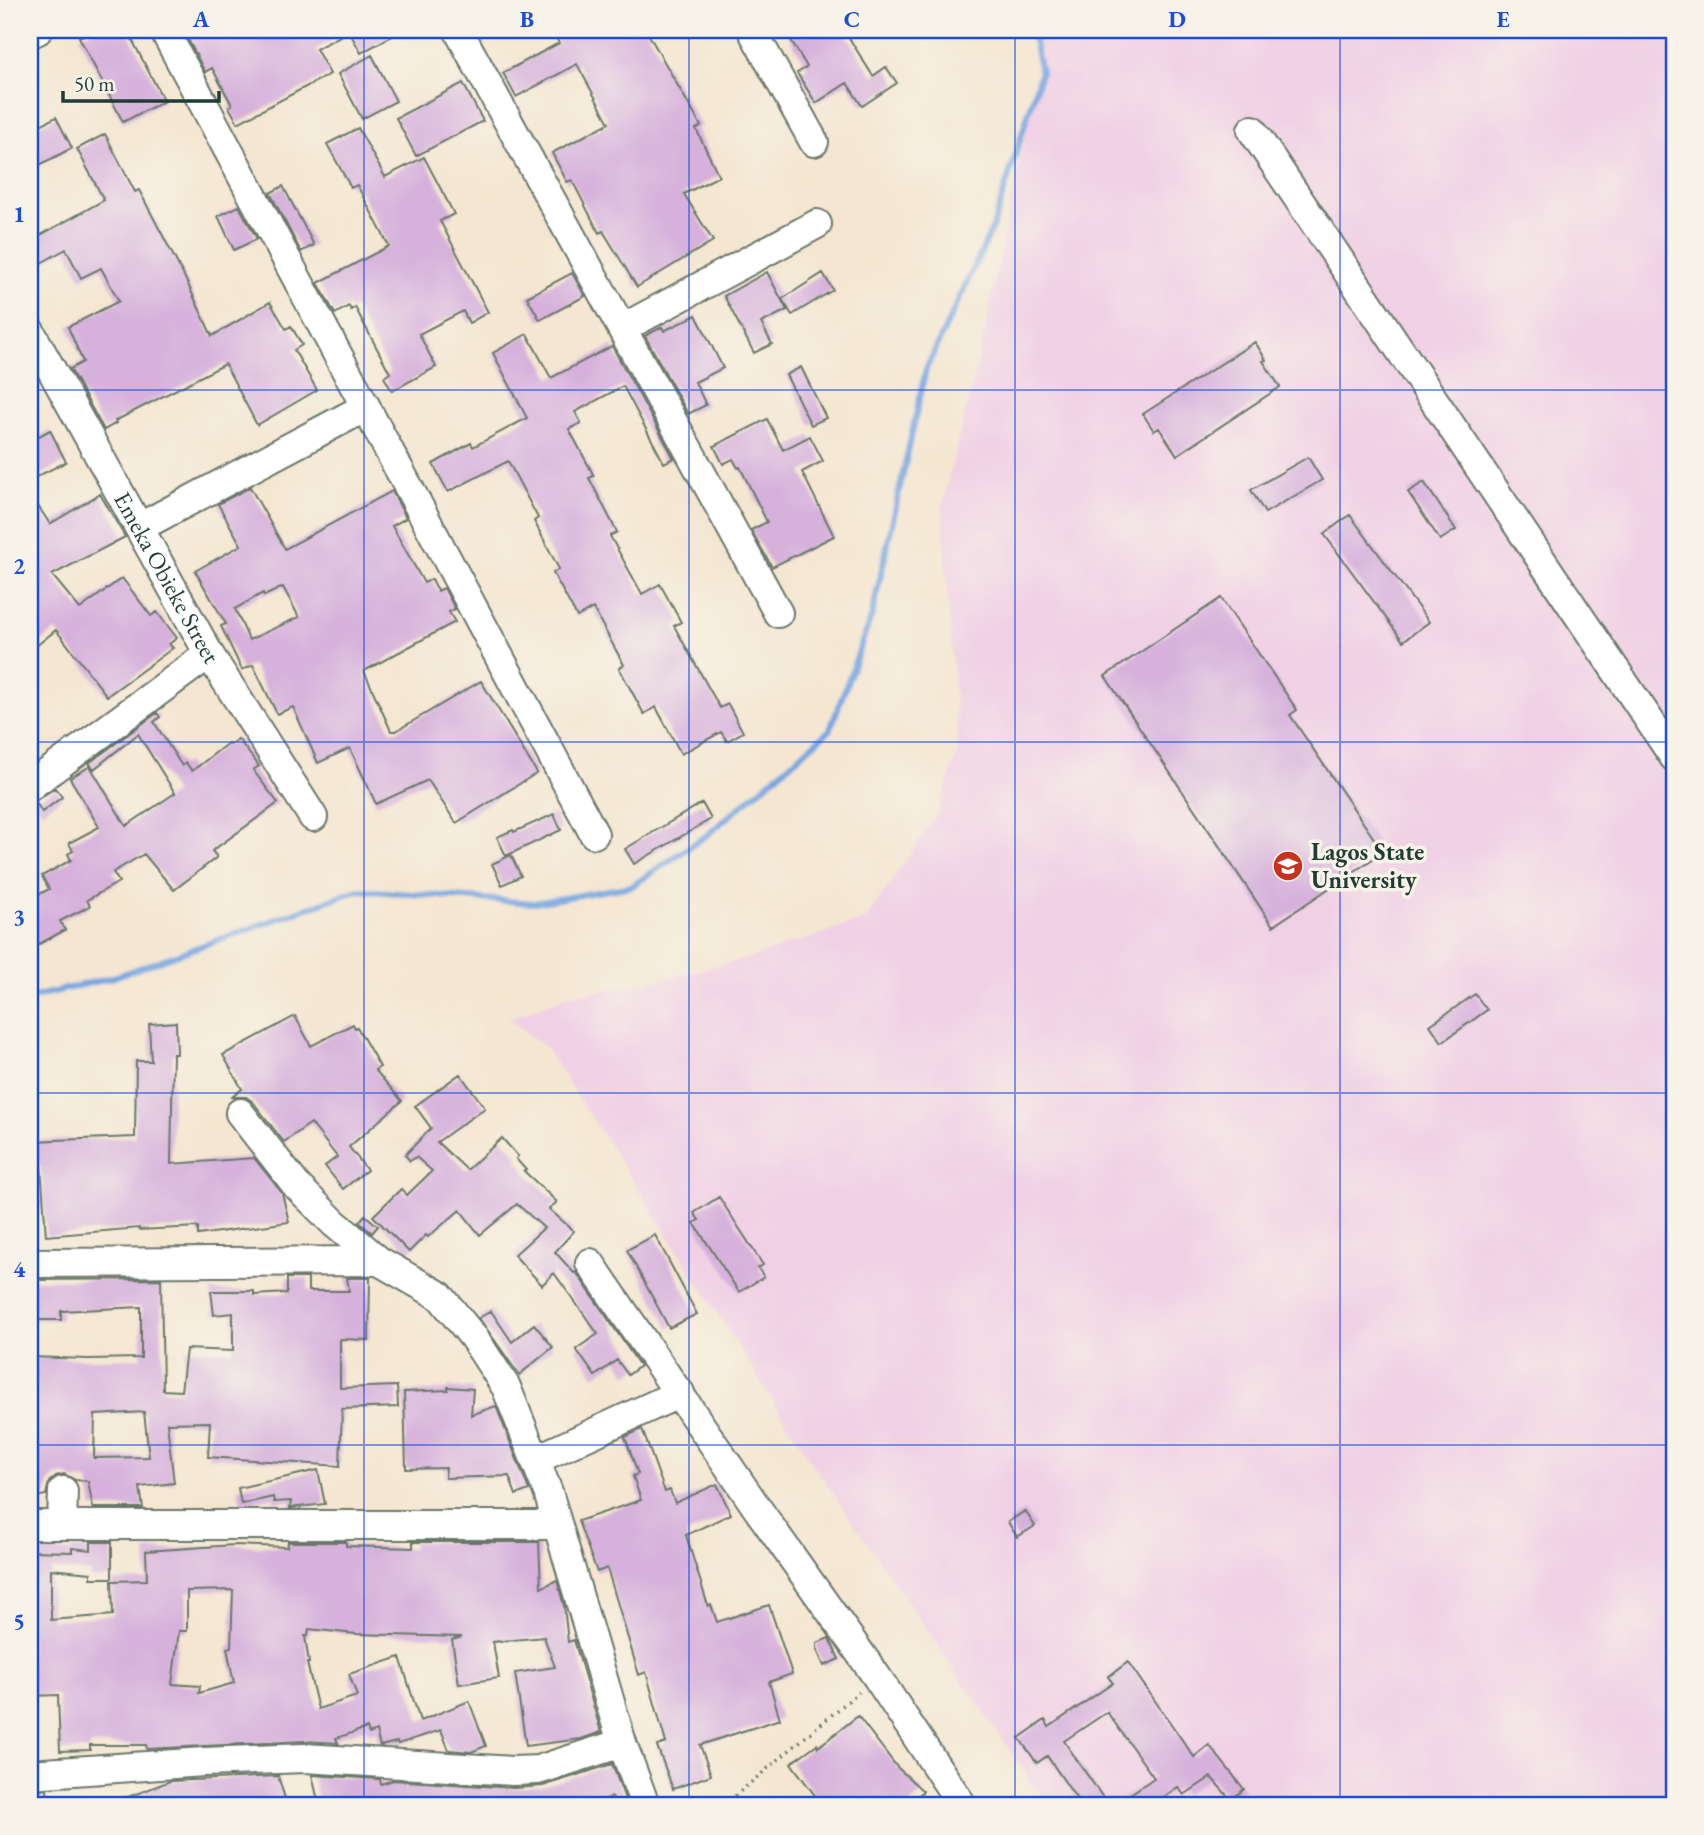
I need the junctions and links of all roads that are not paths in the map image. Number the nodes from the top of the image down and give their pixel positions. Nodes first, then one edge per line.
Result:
1 (38, 30) edge
2 (164, 30) edge
3 (458, 30) edge
4 (752, 30) edge
5 (30, 34) edge
6 (1252, 130) dead end
7 (814, 142) dead end
8 (817, 225) dead end
9 (623, 328) junction
10 (30, 331) edge
11 (366, 407) junction
12 (140, 527) junction
13 (778, 613) dead end
14 (209, 654) junction
15 (1674, 757) edge
16 (30, 786) edge
17 (313, 817) dead end
18 (594, 834) dead end
19 (240, 1113) dead end
20 (379, 1261) junction
21 (30, 1263) edge
22 (590, 1264) dead end
23 (680, 1393) junction
24 (535, 1460) junction
25 (63, 1491) dead end
26 (62, 1524) junction
27 (30, 1525) edge
28 (557, 1525) junction
29 (622, 1743) junction
30 (30, 1774) edge
31 (645, 1805) edge
32 (962, 1805) edge

1 - 5 street
2 - 11 street
3 - 9 street
4 - 7 street
6 - 15 street
8 - 9 street
9 - 13 street
10 - 12 street, Emeka Obieke Street
11 - 12 street
11 - 18 street
12 - 14 street, Emeka Obieke Street
14 - 16 street
14 - 17 street, Emeka Obieke Street
19 - 20 street
20 - 21 street
20 - 24 street
22 - 23 street
23 - 24 street
23 - 32 street
24 - 28 street
25 - 26 street
26 - 27 street
26 - 28 street
28 - 29 street
29 - 30 street
29 - 31 street

